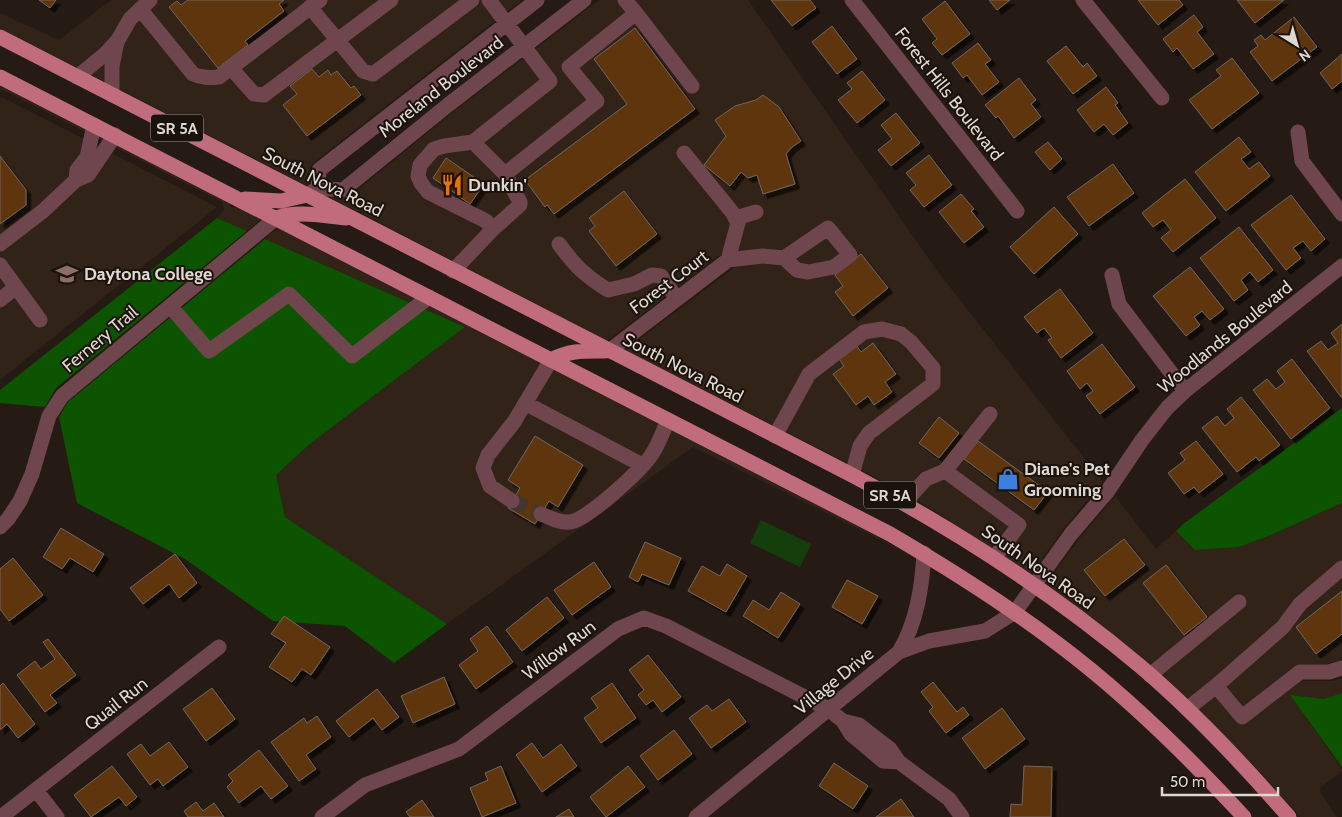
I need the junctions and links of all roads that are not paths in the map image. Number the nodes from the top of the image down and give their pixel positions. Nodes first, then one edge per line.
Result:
1 (391, 0) edge
2 (472, 0) edge
3 (489, 0) edge
4 (537, 0) edge
5 (584, 0) edge
6 (625, 0) edge
7 (852, 0) edge
8 (1083, 0) edge
9 (145, 4) edge
10 (315, 4) edge
11 (636, 13) junction
12 (507, 23) junction
13 (0, 37) edge
14 (118, 40) junction
15 (336, 40) junction
16 (524, 46) junction
17 (569, 67) junction
18 (231, 68) junction
19 (0, 77) edge
20 (77, 77) junction
21 (550, 81) junction
22 (692, 86) dead end
23 (112, 95) junction
24 (1162, 98) dead end
25 (94, 125) junction
26 (1298, 132) dead end
27 (115, 135) junction
28 (473, 142) junction
29 (684, 153) dead end
30 (505, 174) junction
31 (76, 180) junction
32 (313, 191) junction
33 (238, 198) junction
34 (756, 212) dead end
35 (1017, 212) dead end
36 (1342, 214) edge
37 (276, 218) junction
38 (736, 218) junction
39 (354, 219) junction
40 (493, 228) junction
41 (0, 244) edge
42 (559, 244) dead end
43 (784, 258) dead end
44 (728, 260) junction
45 (0, 265) edge
46 (1342, 266) edge
47 (454, 270) junction
48 (1112, 275) dead end
49 (16, 287) junction
50 (429, 297) junction
51 (677, 299) junction
52 (0, 300) edge
53 (170, 306) junction
54 (40, 320) dead end
55 (609, 351) junction
56 (551, 360) junction
57 (1185, 391) junction
58 (525, 403) junction
59 (990, 414) dead end
60 (668, 420) junction
61 (775, 436) junction
62 (642, 465) junction
63 (945, 472) junction
64 (852, 475) junction
65 (512, 501) tunnel mouth
66 (904, 503) junction
67 (541, 514) tunnel mouth
68 (0, 527) edge
69 (924, 553) junction
70 (994, 558) junction
71 (1342, 568) edge
72 (1034, 585) junction
73 (1239, 602) dead end
74 (1015, 612) junction
75 (219, 647) dead end
76 (899, 652) junction
77 (1342, 668) edge
78 (1150, 675) junction
79 (1216, 686) junction
80 (828, 709) junction
81 (1187, 709) junction
82 (36, 790) junction
83 (1, 817) edge
84 (57, 817) edge
85 (322, 817) edge
86 (696, 817) edge
87 (962, 817) edge
88 (1244, 817) edge
89 (1289, 817) edge

1 - 15 street
2 - 15 street
3 - 12 street
4 - 12 street, Moreland Boulevard
5 - 16 street, Moreland Boulevard
6 - 11 street
7 - 35 street, Forest Hills Boulevard
8 - 24 street
9 - 14 street
9 - 18 street
10 - 15 street
10 - 18 street
11 - 17 street
11 - 22 street
12 - 16 street
12 - 32 street, Moreland Boulevard
13 - 20 main road, South Nova Road / SR 5A
14 - 20 street
14 - 23 street
15 - 18 street
16 - 21 street
16 - 32 street, Moreland Boulevard
17 - 21 street
17 - 30 street
19 - 25 main road, SR 5A
20 - 23 main road, South Nova Road / SR 5A
21 - 28 street
23 - 32 main road, South Nova Road / SR 5A
25 - 27 main road, SR 5A
25 - 31 street
26 - 36 street
27 - 31 street
27 - 33 main road, SR 5A
28 - 30 street
28 - 40 street
29 - 38 street
30 - 40 street
31 - 41 street
32 - 33 main road
32 - 39 main road, South Nova Road / SR 5A
33 - 37 main road, SR 5A
34 - 38 street
37 - 39 main road
37 - 50 main road, SR 5A
37 - 53 street, Fernery Trail
38 - 44 street
39 - 47 main road, South Nova Road / SR 5A
40 - 47 street
42 - 51 street
43 - 44 street
44 - 51 street, Forest Court
45 - 49 street
46 - 57 street, Woodlands Boulevard
47 - 55 main road, South Nova Road / SR 5A
48 - 57 street
49 - 52 street
49 - 54 street
50 - 53 street
50 - 56 main road, SR 5A
51 - 55 street, Forest Court
53 - 68 street, Fernery Trail
55 - 56 main road
55 - 61 main road, South Nova Road / SR 5A
56 - 58 street
56 - 60 main road, SR 5A
57 - 72 street, Woodlands Boulevard
58 - 62 street
58 - 65 street
59 - 63 street
60 - 62 street
60 - 69 main road, SR 5A
61 - 64 main road, South Nova Road / SR 5A
61 - 64 street
62 - 67 street
63 - 66 street
63 - 70 street
64 - 66 main road, South Nova Road / SR 5A
66 - 70 main road, South Nova Road / SR 5A
69 - 74 main road, SR 5A
69 - 76 street
70 - 72 main road, South Nova Road / SR 5A
71 - 79 street
72 - 74 street, Woodlands Boulevard
72 - 78 main road, South Nova Road / SR 5A
73 - 78 street
74 - 76 street, Village Drive
74 - 88 main road, SR 5A
75 - 82 street, Quail Run
76 - 80 street, Village Drive
77 - 79 street
78 - 81 main road, South Nova Road / SR 5A
79 - 81 street
80 - 85 street, Willow Run
80 - 86 street, Village Drive
80 - 87 street, Willow Run
81 - 89 main road, South Nova Road / SR 5A
82 - 83 street, Quail Run
82 - 84 street

